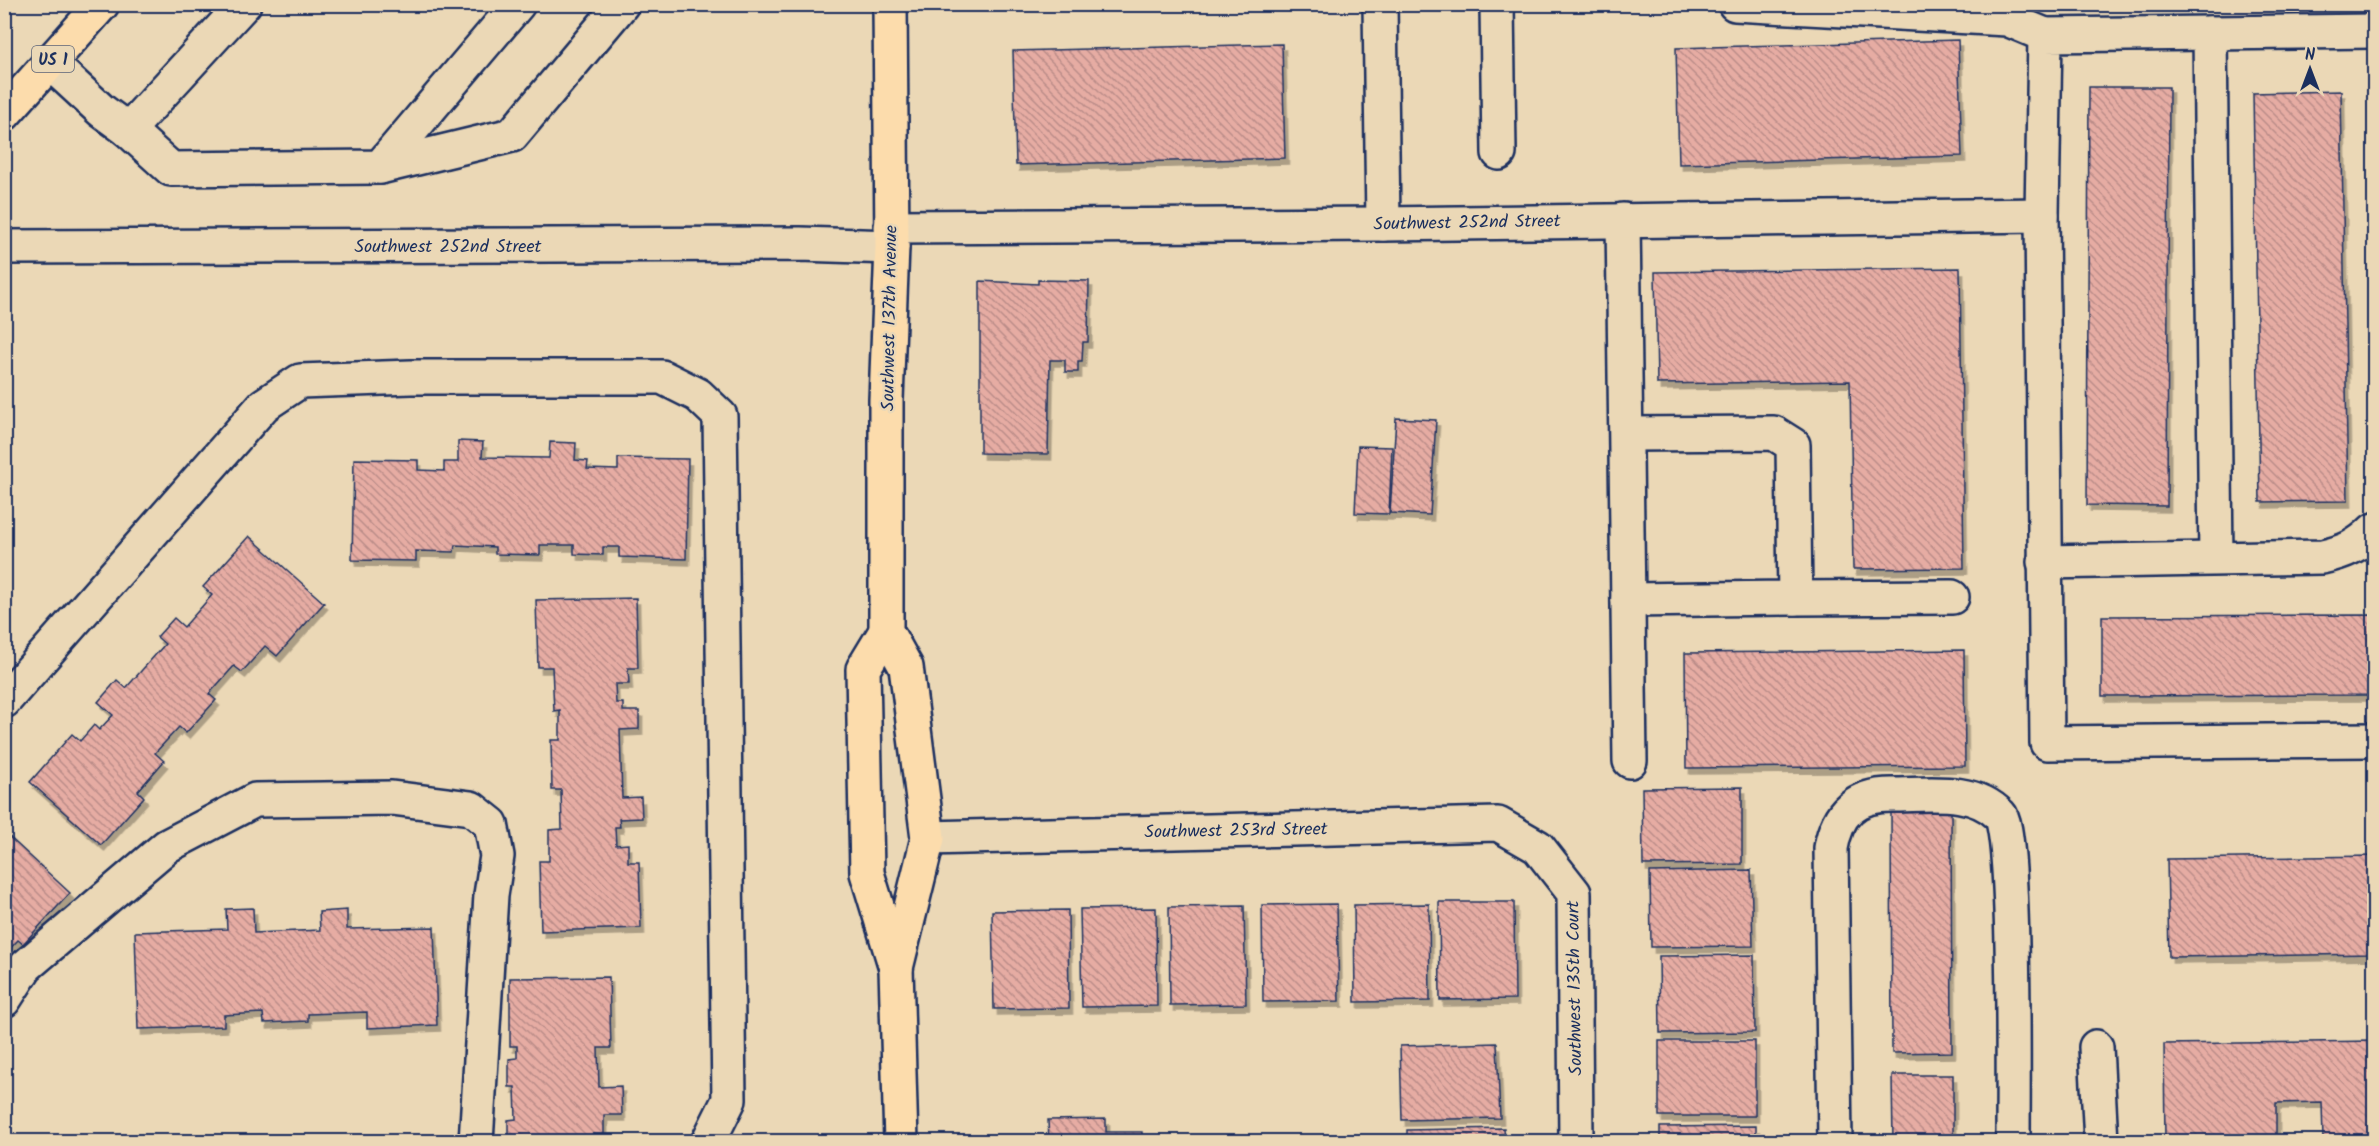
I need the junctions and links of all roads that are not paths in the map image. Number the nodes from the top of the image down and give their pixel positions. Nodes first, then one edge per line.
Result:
1 (102, 4) edge
2 (244, 4) edge
3 (518, 4) edge
4 (622, 4) edge
5 (890, 4) edge
6 (1380, 4) edge
7 (1497, 4) edge
8 (1735, 4) edge
9 (1810, 7) edge
10 (2007, 12) edge
11 (2374, 31) edge
12 (2210, 33) junction
13 (2045, 35) junction
14 (50, 63) junction
15 (4, 114) edge
16 (128, 130) junction
17 (1498, 153) dead end
18 (380, 167) junction
19 (2042, 215) junction
20 (1623, 220) junction
21 (1383, 224) junction
22 (892, 237) junction
23 (4, 247) edge
24 (1628, 434) junction
25 (2374, 530) edge
26 (2216, 558) junction
27 (2044, 562) junction
28 (1952, 597) dead end
29 (1795, 598) junction
30 (1628, 600) junction
31 (886, 630) junction
32 (4, 701) edge
33 (2374, 740) edge
34 (1630, 761) dead end
35 (928, 838) junction
36 (1538, 847) joint
37 (896, 968) junction
38 (4, 1000) edge
39 (2096, 1047) dead end
40 (476, 1142) edge
41 (708, 1142) edge
42 (901, 1142) edge
43 (1576, 1142) edge
44 (1835, 1142) edge
45 (2013, 1142) edge
46 (2101, 1142) edge

1 - 14 main road, US 1
2 - 16 street
3 - 18 street
4 - 18 street
5 - 22 main road, Southwest 137th Avenue
6 - 21 street
7 - 17 street
8 - 9 street
9 - 10 street
10 - 13 street
11 - 12 street
12 - 13 street
12 - 26 street
13 - 19 street
14 - 15 main road, US 1
14 - 16 street
16 - 18 street
19 - 20 street, Southwest 252nd Street
19 - 27 street
20 - 21 street, Southwest 252nd Street
20 - 24 street
21 - 22 street, Southwest 252nd Street
22 - 23 street, Southwest 252nd Street
22 - 31 main road, Southwest 137th Avenue
24 - 29 street
24 - 30 street
25 - 26 street
26 - 27 street
27 - 33 street
28 - 29 street
29 - 30 street
30 - 34 street
31 - 35 main road, Southwest 137th Avenue
31 - 37 main road, Southwest 137th Avenue
32 - 41 street
35 - 36 street, Southwest 253rd Street
35 - 37 main road, Southwest 137th Avenue
36 - 43 street, Southwest 135th Court
37 - 42 main road, Southwest 137th Avenue
38 - 40 street
39 - 46 street
44 - 45 street

